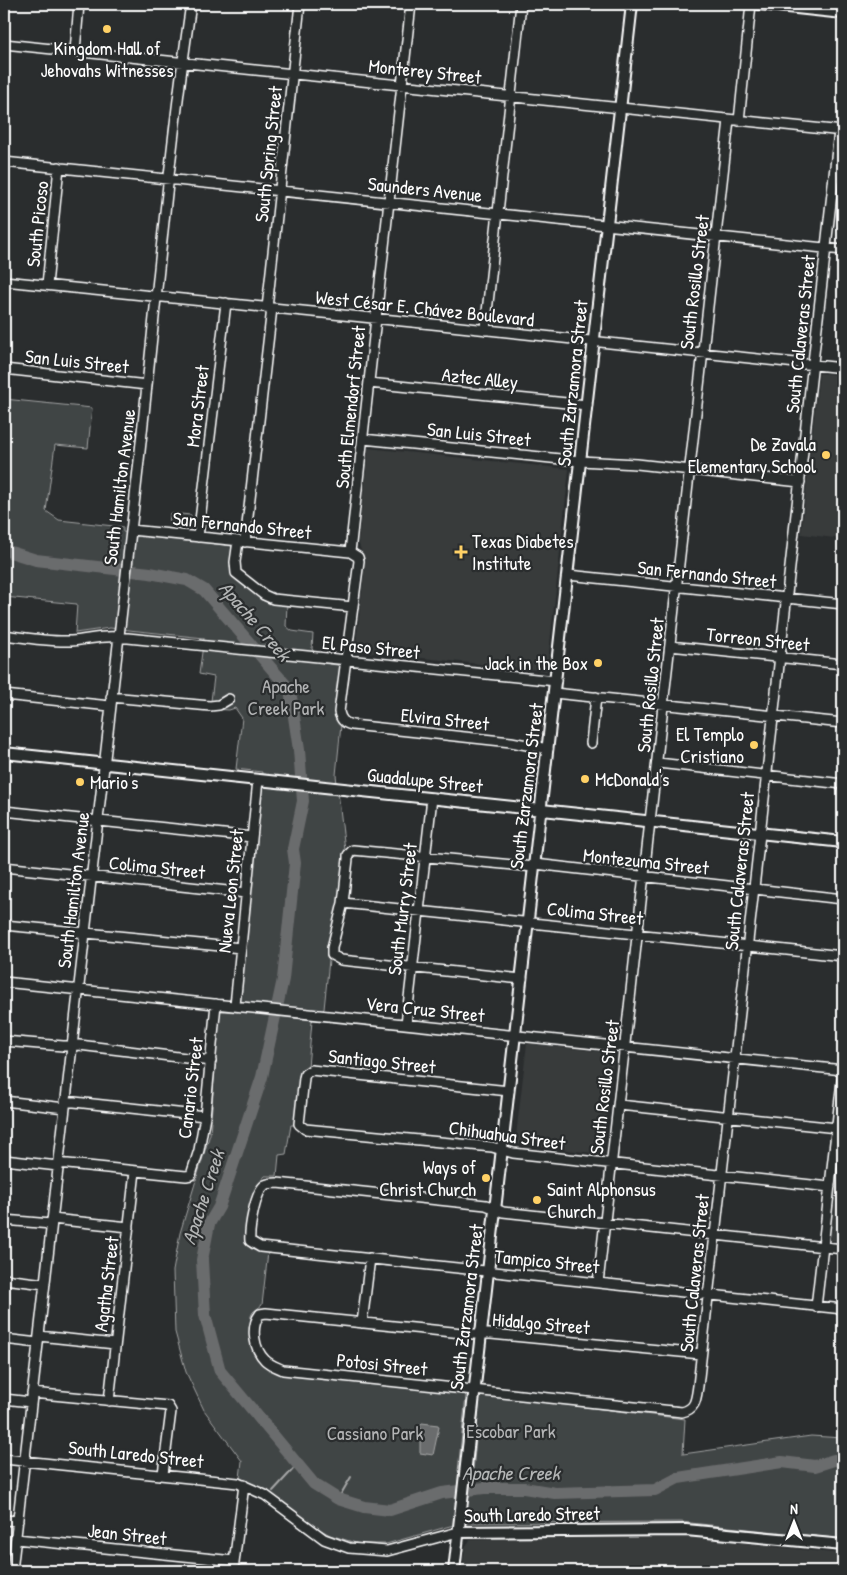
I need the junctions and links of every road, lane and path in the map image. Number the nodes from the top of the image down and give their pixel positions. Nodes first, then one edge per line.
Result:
1 (79, 4) edge
2 (191, 4) edge
3 (300, 4) edge
4 (411, 4) edge
5 (521, 4) edge
6 (632, 4) edge
7 (751, 4) edge
8 (759, 4) edge
9 (843, 13) edge
10 (4, 44) edge
11 (75, 51) junction
12 (182, 62) junction
13 (293, 74) junction
14 (401, 85) junction
15 (512, 97) junction
16 (620, 108) junction
17 (734, 120) junction
18 (841, 131) edge
19 (4, 162) edge
20 (59, 167) junction
21 (169, 178) junction
22 (280, 190) junction
23 (388, 202) junction
24 (499, 213) junction
25 (607, 225) junction
26 (716, 236) junction
27 (826, 248) junction
28 (843, 250) edge
29 (4, 281) edge
30 (47, 285) junction
31 (157, 296) junction
32 (226, 303) junction
33 (270, 308) junction
34 (377, 319) junction
35 (485, 330) junction
36 (594, 342) junction
37 (703, 353) junction
38 (812, 365) junction
39 (843, 368) edge
40 (4, 370) edge
41 (369, 383) junction
42 (147, 385) junction
43 (586, 405) junction
44 (363, 439) junction
45 (580, 461) junction
46 (691, 470) junction
47 (800, 482) junction
48 (130, 534) junction
49 (198, 537) junction
50 (242, 542) junction
51 (350, 552) junction
52 (568, 575) junction
53 (678, 587) junction
54 (787, 598) junction
55 (843, 604) edge
56 (353, 607) junction
57 (4, 635) edge
58 (118, 637) junction
59 (670, 646) junction
60 (780, 657) junction
61 (346, 661) junction
62 (843, 664) edge
63 (556, 682) junction
64 (554, 693) junction
65 (4, 695) edge
66 (596, 697) junction
67 (228, 699) dead end
68 (111, 702) junction
69 (664, 704) junction
70 (773, 716) junction
71 (340, 719) joint
72 (843, 723) edge
73 (591, 744) dead end
74 (548, 748) junction
75 (4, 753) edge
76 (104, 764) junction
77 (658, 764) junction
78 (766, 775) junction
79 (258, 780) junction
80 (843, 784) edge
81 (432, 798) junction
82 (541, 809) junction
83 (4, 811) edge
84 (97, 821) junction
85 (651, 821) junction
86 (760, 833) junction
87 (252, 837) junction
88 (843, 842) edge
89 (425, 856) junction
90 (535, 866) junction
91 (4, 868) edge
92 (90, 876) junction
93 (645, 877) junction
94 (754, 889) junction
95 (246, 893) junction
96 (843, 899) edge
97 (343, 903) junction
98 (419, 910) junction
99 (528, 923) junction
100 (4, 925) edge
101 (84, 932) junction
102 (639, 934) junction
103 (747, 946) junction
104 (241, 948) junction
105 (843, 956) edge
106 (412, 967) junction
107 (522, 979) junction
108 (4, 982) edge
109 (78, 990) junction
110 (216, 1004) junction
111 (235, 1006) junction
112 (406, 1024) junction
113 (515, 1035) junction
114 (4, 1041) edge
115 (71, 1046) junction
116 (625, 1047) junction
117 (734, 1059) junction
118 (210, 1060) junction
119 (843, 1071) edge
120 (509, 1091) junction
121 (4, 1101) edge
122 (65, 1105) junction
123 (619, 1105) junction
124 (205, 1116) junction
125 (728, 1117) junction
126 (300, 1126) joint
127 (837, 1128) junction
128 (502, 1150) junction
129 (4, 1160) edge
130 (58, 1164) junction
131 (612, 1165) junction
132 (135, 1171) junction
133 (721, 1176) junction
134 (830, 1187) junction
135 (495, 1209) junction
136 (4, 1220) edge
137 (51, 1222) junction
138 (605, 1224) junction
139 (129, 1227) junction
140 (714, 1236) junction
141 (823, 1247) junction
142 (843, 1249) edge
143 (370, 1258) junction
144 (488, 1271) junction
145 (4, 1279) edge
146 (598, 1283) junction
147 (45, 1284) junction
148 (707, 1295) junction
149 (816, 1307) junction
150 (843, 1309) edge
151 (260, 1314) joint
152 (362, 1323) junction
153 (481, 1334) junction
154 (4, 1339) edge
155 (38, 1339) junction
156 (115, 1344) junction
157 (701, 1354) junction
158 (474, 1390) junction
159 (32, 1397) junction
160 (4, 1399) edge
161 (109, 1401) junction
162 (694, 1406) joint
163 (4, 1459) edge
164 (25, 1461) junction
165 (163, 1474) junction
166 (244, 1485) junction
167 (4, 1520) edge
168 (18, 1522) junction
169 (458, 1532) junction
170 (16, 1539) junction
171 (843, 1545) edge
172 (234, 1561) junction
173 (12, 1571) edge
174 (233, 1571) edge
175 (454, 1571) edge

1 - 11 street
2 - 12 street, South Hamilton Avenue
3 - 13 street, South Spring Street
4 - 14 street, South Elmendorf Street
5 - 15 street
6 - 16 main road, South Zarzamora Street
7 - 17 street, South Rosillo Street
8 - 9 main road
10 - 11 street, Monterey Street
11 - 12 street, Monterey Street
12 - 13 street, Monterey Street
12 - 21 street, South Hamilton Avenue
13 - 14 street, Monterey Street
13 - 22 street, South Spring Street
14 - 15 street, Monterey Street
14 - 23 street, South Elmendorf Street
15 - 16 street, Monterey Street
15 - 24 street
16 - 17 street, Monterey Street
16 - 25 main road, South Zarzamora Street
17 - 18 street, Monterey Street
17 - 26 street, South Rosillo Street
18 - 27 street, South Calaveras Street
19 - 20 street, Saunders Avenue
20 - 21 street, Saunders Avenue
20 - 30 street, South Picoso
21 - 22 street, Saunders Avenue
21 - 31 street, South Hamilton Avenue
22 - 23 street, Saunders Avenue
22 - 33 street, South Spring Street
23 - 24 street, Saunders Avenue
23 - 34 street, South Elmendorf Street
24 - 25 street, Saunders Avenue
24 - 35 street
25 - 26 street, Saunders Avenue
25 - 36 main road, South Zarzamora Street
26 - 27 street, Saunders Avenue
26 - 37 street, South Rosillo Street
27 - 28 street, Saunders Avenue
27 - 38 street, South Calaveras Street
29 - 30 street, West César E. Chávez Boulevard
30 - 31 street, West César E. Chávez Boulevard
31 - 32 street, West César E. Chávez Boulevard
31 - 42 street, South Hamilton Avenue
32 - 33 street, West César E. Chávez Boulevard
32 - 49 street, Mora Street
33 - 34 street, West César E. Chávez Boulevard
33 - 50 street, South Spring Street
34 - 35 street, West César E. Chávez Boulevard
34 - 41 street, South Elmendorf Street
35 - 36 street, West César E. Chávez Boulevard
36 - 37 street, West César E. Chávez Boulevard
36 - 43 main road, South Zarzamora Street
37 - 38 street, West César E. Chávez Boulevard
37 - 46 street, South Rosillo Street
38 - 39 street, West César E. Chávez Boulevard
38 - 47 street, South Calaveras Street
40 - 42 street, San Luis Street
41 - 43 street, Aztec Alley
41 - 44 street, South Elmendorf Street
42 - 48 street, South Hamilton Avenue
43 - 45 main road, South Zarzamora Street
44 - 45 street, San Luis Street
44 - 51 street, South Elmendorf Street
45 - 46 street, San Luis Street
45 - 52 main road, South Zarzamora Street
46 - 47 street, San Luis Street
46 - 53 street, South Rosillo Street
47 - 54 street, South Calaveras Street
48 - 49 street, San Fernando Street
48 - 58 street, South Hamilton Avenue
49 - 50 street, San Fernando Street
50 - 51 street, San Fernando Street
50 - 56 street, South Spring Street
51 - 56 street, South Elmendorf Street
52 - 53 street, San Fernando Street
52 - 63 main road, South Zarzamora Street
53 - 54 street, San Fernando Street
53 - 59 street, South Rosillo Street
54 - 55 street, San Fernando Street
54 - 60 street, South Calaveras Street
56 - 61 street, South Elmendorf Street
57 - 58 street, El Paso Street
58 - 61 street, El Paso Street
58 - 68 street, South Hamilton Avenue
59 - 60 street, Torreon Street
59 - 69 street, South Rosillo Street
60 - 62 street, Torreon Street
60 - 70 street, South Calaveras Street
61 - 63 street, El Paso Street
61 - 71 street, South Elmendorf Street
63 - 64 main road, South Zarzamora Street
64 - 66 street
64 - 74 main road, South Zarzamora Street
65 - 68 street
66 - 69 street
66 - 73 street
67 - 68 street
68 - 76 street, South Hamilton Avenue
69 - 70 street
69 - 77 street, South Rosillo Street
70 - 72 street
70 - 78 street, South Calaveras Street
71 - 74 street, Elvira Street
74 - 82 main road, South Zarzamora Street
75 - 76 main road, Guadalupe Street
76 - 79 main road, Guadalupe Street
76 - 84 street, South Hamilton Avenue
77 - 78 street
77 - 85 street, South Rosillo Street
78 - 80 street
78 - 86 street, South Calaveras Street
79 - 81 main road, Guadalupe Street
79 - 87 street, Nueva Leon Street
81 - 82 main road, Guadalupe Street
81 - 89 street, South Murry Street
82 - 85 main road, Guadalupe Street
82 - 90 main road, South Zarzamora Street
83 - 84 street
84 - 87 street
84 - 92 street, South Hamilton Avenue
85 - 86 main road, Guadalupe Street
85 - 93 street, South Rosillo Street
86 - 88 main road, Guadalupe Street
86 - 94 street, South Calaveras Street
87 - 95 street, Nueva Leon Street
89 - 90 street, Montezuma Street
89 - 97 street, Montezuma Street
89 - 98 street, South Murry Street
90 - 93 street, Montezuma Street
90 - 99 main road, South Zarzamora Street
91 - 92 street, Colima Street
92 - 95 street, Colima Street
92 - 101 street, South Hamilton Avenue
93 - 94 street, Montezuma Street
93 - 102 street, South Rosillo Street
94 - 96 street, Montezuma Street
94 - 103 street, South Calaveras Street
95 - 104 street, Nueva Leon Street
97 - 98 street, Colima Street
97 - 106 street
98 - 99 street, Colima Street
98 - 106 street, South Murry Street
99 - 102 street, Colima Street
99 - 107 main road, South Zarzamora Street
100 - 101 street
101 - 104 street
101 - 109 street, South Hamilton Avenue
102 - 103 street, Colima Street
102 - 116 street, South Rosillo Street
103 - 105 street, Colima Street
103 - 117 street, South Calaveras Street
104 - 111 street, Nueva Leon Street
106 - 107 street
106 - 112 street, South Murry Street
107 - 113 main road, South Zarzamora Street
108 - 109 street, Vera Cruz Street
109 - 110 street, Vera Cruz Street
109 - 115 street, South Hamilton Avenue
110 - 111 street, Vera Cruz Street
110 - 118 street, Canario Street
111 - 112 street, Vera Cruz Street
112 - 113 street, Vera Cruz Street
113 - 116 street, Vera Cruz Street
113 - 120 main road, South Zarzamora Street
114 - 115 street
115 - 118 street
115 - 122 street, South Hamilton Avenue
116 - 117 street, Vera Cruz Street
116 - 123 street, South Rosillo Street
117 - 119 street, Vera Cruz Street
117 - 125 street, South Calaveras Street
118 - 124 street, Canario Street
119 - 127 street
120 - 126 street, Santiago Street
120 - 128 main road, South Zarzamora Street
121 - 122 street
122 - 124 street
122 - 130 street, South Hamilton Avenue
123 - 125 street
123 - 131 street, South Rosillo Street
124 - 132 street, Canario Street
125 - 127 street
125 - 133 street, South Calaveras Street
126 - 128 street, Chihuahua Street
127 - 134 street
128 - 131 street, Chihuahua Street
128 - 135 main road, South Zarzamora Street
129 - 130 street
130 - 132 street
130 - 137 street, South Hamilton Avenue
131 - 133 street, Chihuahua Street
131 - 138 street, South Rosillo Street
132 - 139 street, Agatha Street
133 - 134 street, Chihuahua Street
133 - 140 street, South Calaveras Street
134 - 141 street
135 - 138 street
135 - 143 street, Tampico Street
135 - 144 main road, South Zarzamora Street
136 - 137 street
137 - 139 street
137 - 147 street, South Hamilton Avenue
138 - 140 street
138 - 146 street, South Rosillo Street
139 - 156 street, Agatha Street
140 - 141 street
140 - 148 street, South Calaveras Street
141 - 142 street
141 - 149 street
143 - 144 street, Tampico Street
143 - 152 street
144 - 146 street, Tampico Street
144 - 153 main road, South Zarzamora Street
145 - 147 street
146 - 148 street, Tampico Street
147 - 155 street, South Hamilton Avenue
148 - 149 street, Tampico Street
148 - 157 street, South Calaveras Street
149 - 150 street, Tampico Street
151 - 152 street, Hidalgo Street
151 - 158 street, Potosi Street
152 - 153 street, Hidalgo Street
153 - 157 street, Hidalgo Street
153 - 158 main road, South Zarzamora Street
154 - 155 street
155 - 156 street
155 - 159 street, South Hamilton Avenue
156 - 161 street, Agatha Street
157 - 162 street, South Calaveras Street
158 - 162 street, Potosi Street
158 - 169 main road, South Zarzamora Street
159 - 160 street
159 - 161 street
159 - 164 street, South Hamilton Avenue
161 - 165 street
163 - 164 street, South Laredo Street
164 - 165 street, South Laredo Street
164 - 168 street, South Hamilton Avenue
165 - 166 street, South Laredo Street
166 - 169 street, South Laredo Street
166 - 172 street
167 - 168 street
168 - 170 street, South Hamilton Avenue
169 - 171 main road, South Laredo Street
169 - 175 main road, South Zarzamora Street
170 - 172 street, Jean Street
170 - 173 street, South Hamilton Avenue
172 - 174 street

